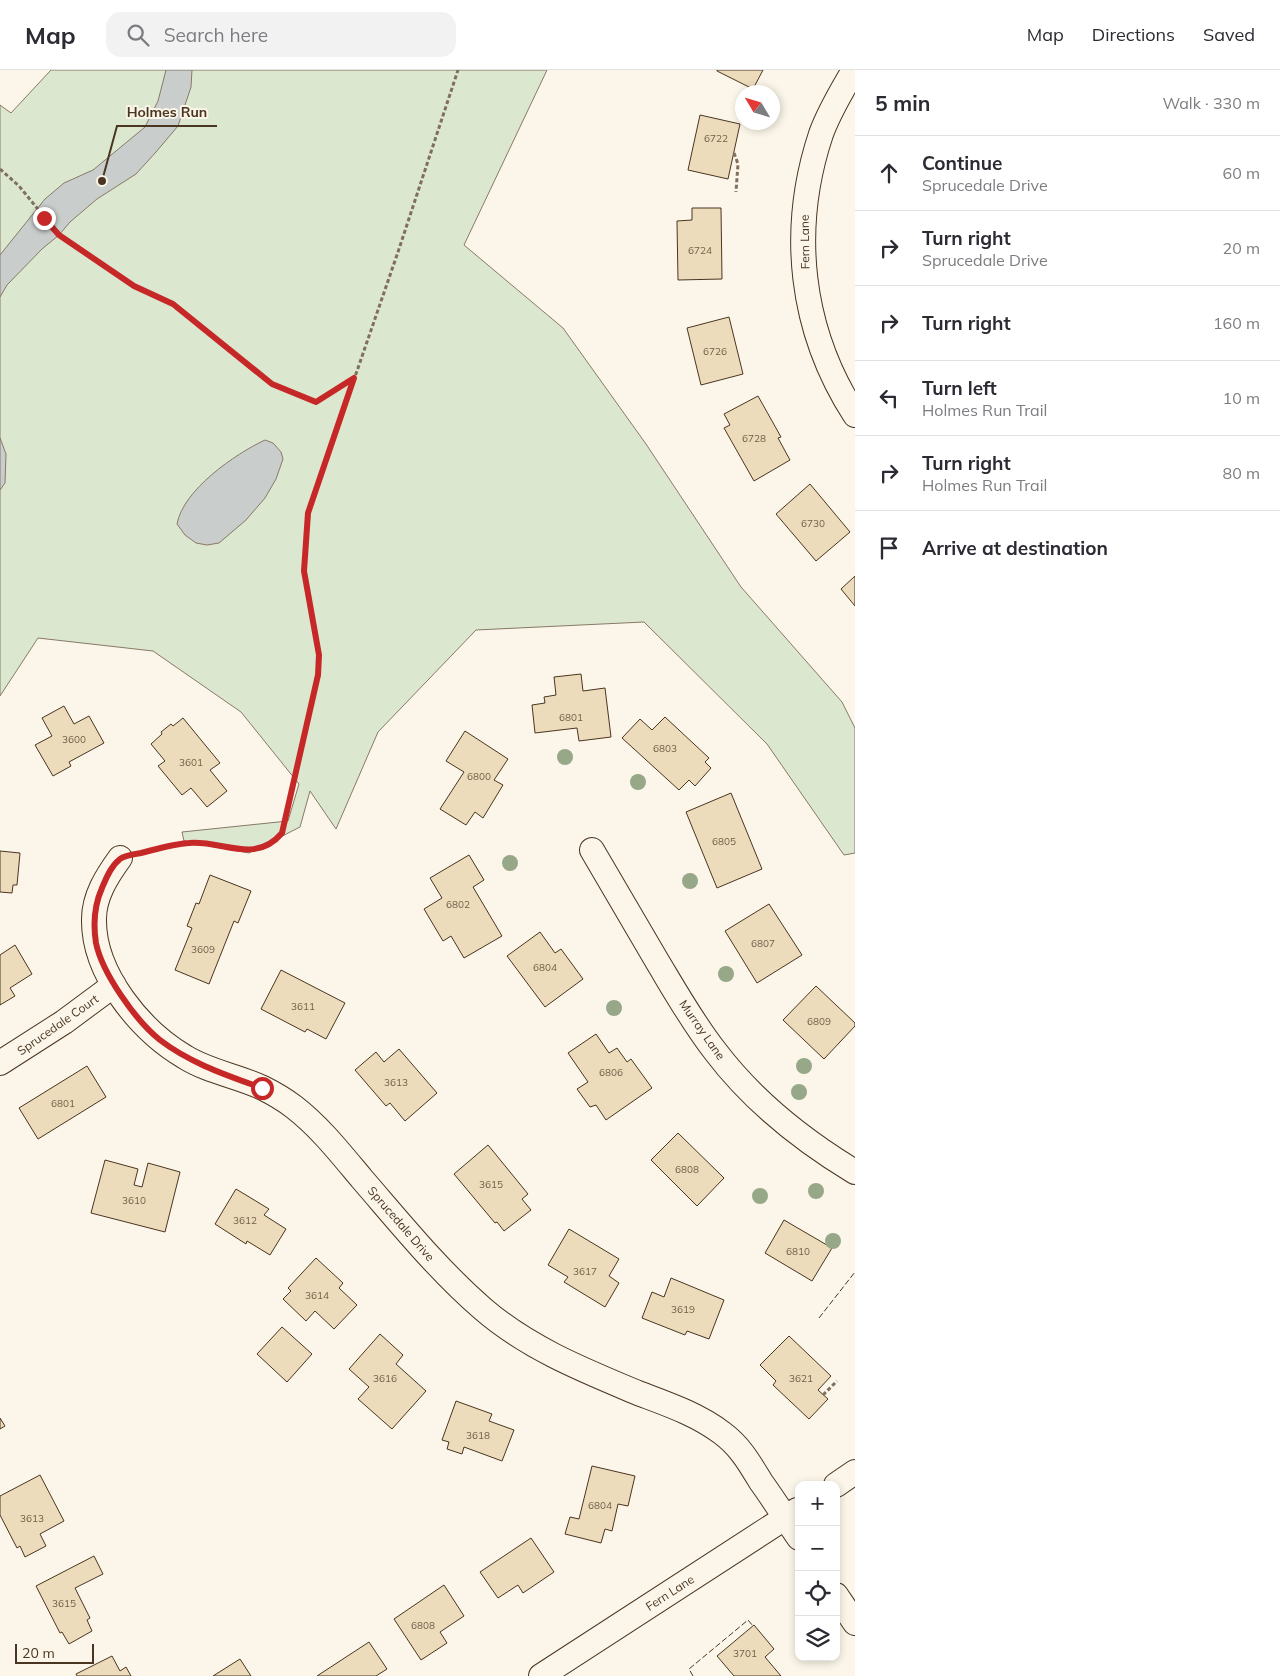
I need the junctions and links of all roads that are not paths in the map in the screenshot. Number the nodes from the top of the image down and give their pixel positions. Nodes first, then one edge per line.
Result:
1 (854, 70) edge
2 (855, 415) edge
3 (592, 850) dead end
4 (120, 858) road end
5 (114, 985) junction
6 (0, 1063) edge
7 (855, 1172) edge
8 (855, 1472) edge
9 (840, 1482) edge
10 (792, 1513) edge
11 (796, 1526) edge
12 (840, 1601) edge
13 (855, 1623) edge
14 (541, 1676) edge

1 - 2 street, Fern Lane
3 - 7 street, Murray Lane
4 - 5 street, Sprucedale Drive
5 - 6 street, Sprucedale Court
5 - 10 street, Sprucedale Drive
8 - 9 street
10 - 11 street, Sprucedale Drive
10 - 14 street, Fern Lane
12 - 13 street

